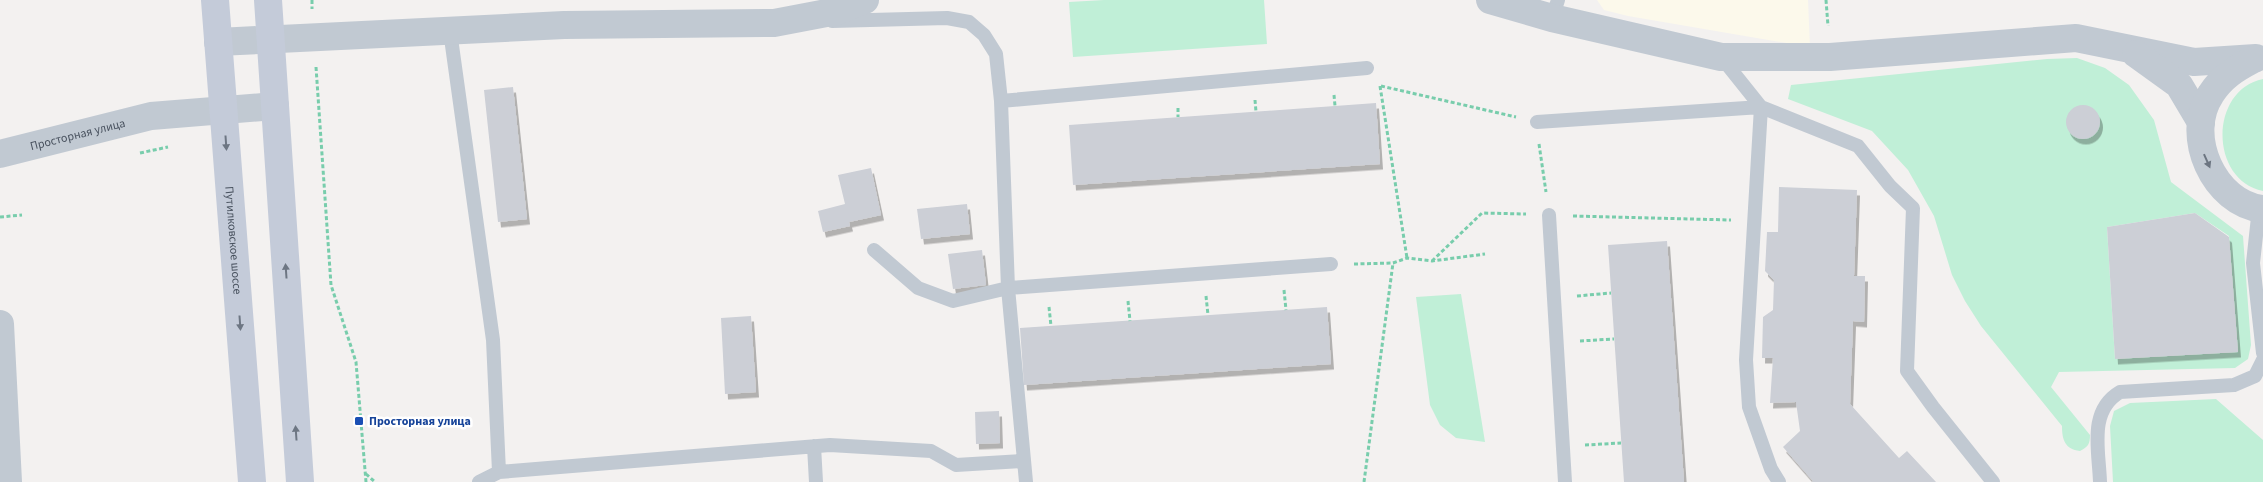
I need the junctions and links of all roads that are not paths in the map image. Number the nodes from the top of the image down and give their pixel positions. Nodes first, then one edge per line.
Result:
1 (215, 0) edge
2 (268, 0) edge
3 (865, 0) edge
4 (1490, 0) edge
5 (1555, 9) edge
6 (774, 23) junction
7 (450, 31) junction
8 (272, 39) junction
9 (218, 42) junction
10 (2127, 47) junction
11 (1721, 57) junction
12 (2260, 58) edge
13 (1367, 68) road end
14 (1001, 101) junction
15 (275, 106) junction
16 (1761, 107) junction
17 (224, 110) junction
18 (1536, 122) road end
19 (2201, 122) junction
20 (0, 154) edge
21 (2261, 209) edge
22 (1549, 215) road end
23 (874, 250) dead end
24 (1331, 264) road end
25 (1008, 288) junction
26 (2261, 306) edge
27 (0, 324) edge
28 (2263, 353) edge
29 (2263, 360) edge
30 (2259, 381) edge
31 (814, 446) junction
32 (1024, 462) junction
33 (499, 472) junction
34 (8, 482) edge
35 (252, 482) edge
36 (300, 482) edge
37 (479, 482) edge
38 (816, 482) edge
39 (1026, 482) edge
40 (1565, 482) edge
41 (1779, 482) edge
42 (1994, 482) edge
43 (2100, 482) edge

1 - 9 main road, Путилковское шоссе
2 - 8 main road
3 - 6 street
4 - 5 street
5 - 11 street
6 - 7 street
6 - 14 lane
7 - 8 street
7 - 33 lane
8 - 9 street
8 - 15 main road
9 - 17 main road, Путилковское шоссе
10 - 11 street
10 - 12 street
10 - 19 street
11 - 16 lane
12 - 19 street
13 - 14 lane
14 - 25 lane
15 - 17 street, Просторная улица
36 -> 15 main road
16 - 18 lane
16 - 41 lane
16 - 42 lane
17 - 20 street, Просторная улица
17 -> 35 main road, Путилковское шоссе
19 -> 21 street
21 - 26 lane
22 - 40 lane
23 - 25 lane
24 - 25 lane
25 - 32 lane
26 - 28 lane
27 - 34 street
29 - 30 lane
30 - 43 lane
31 - 32 lane
31 - 33 lane
31 - 38 lane
32 - 39 lane
33 - 37 lane

